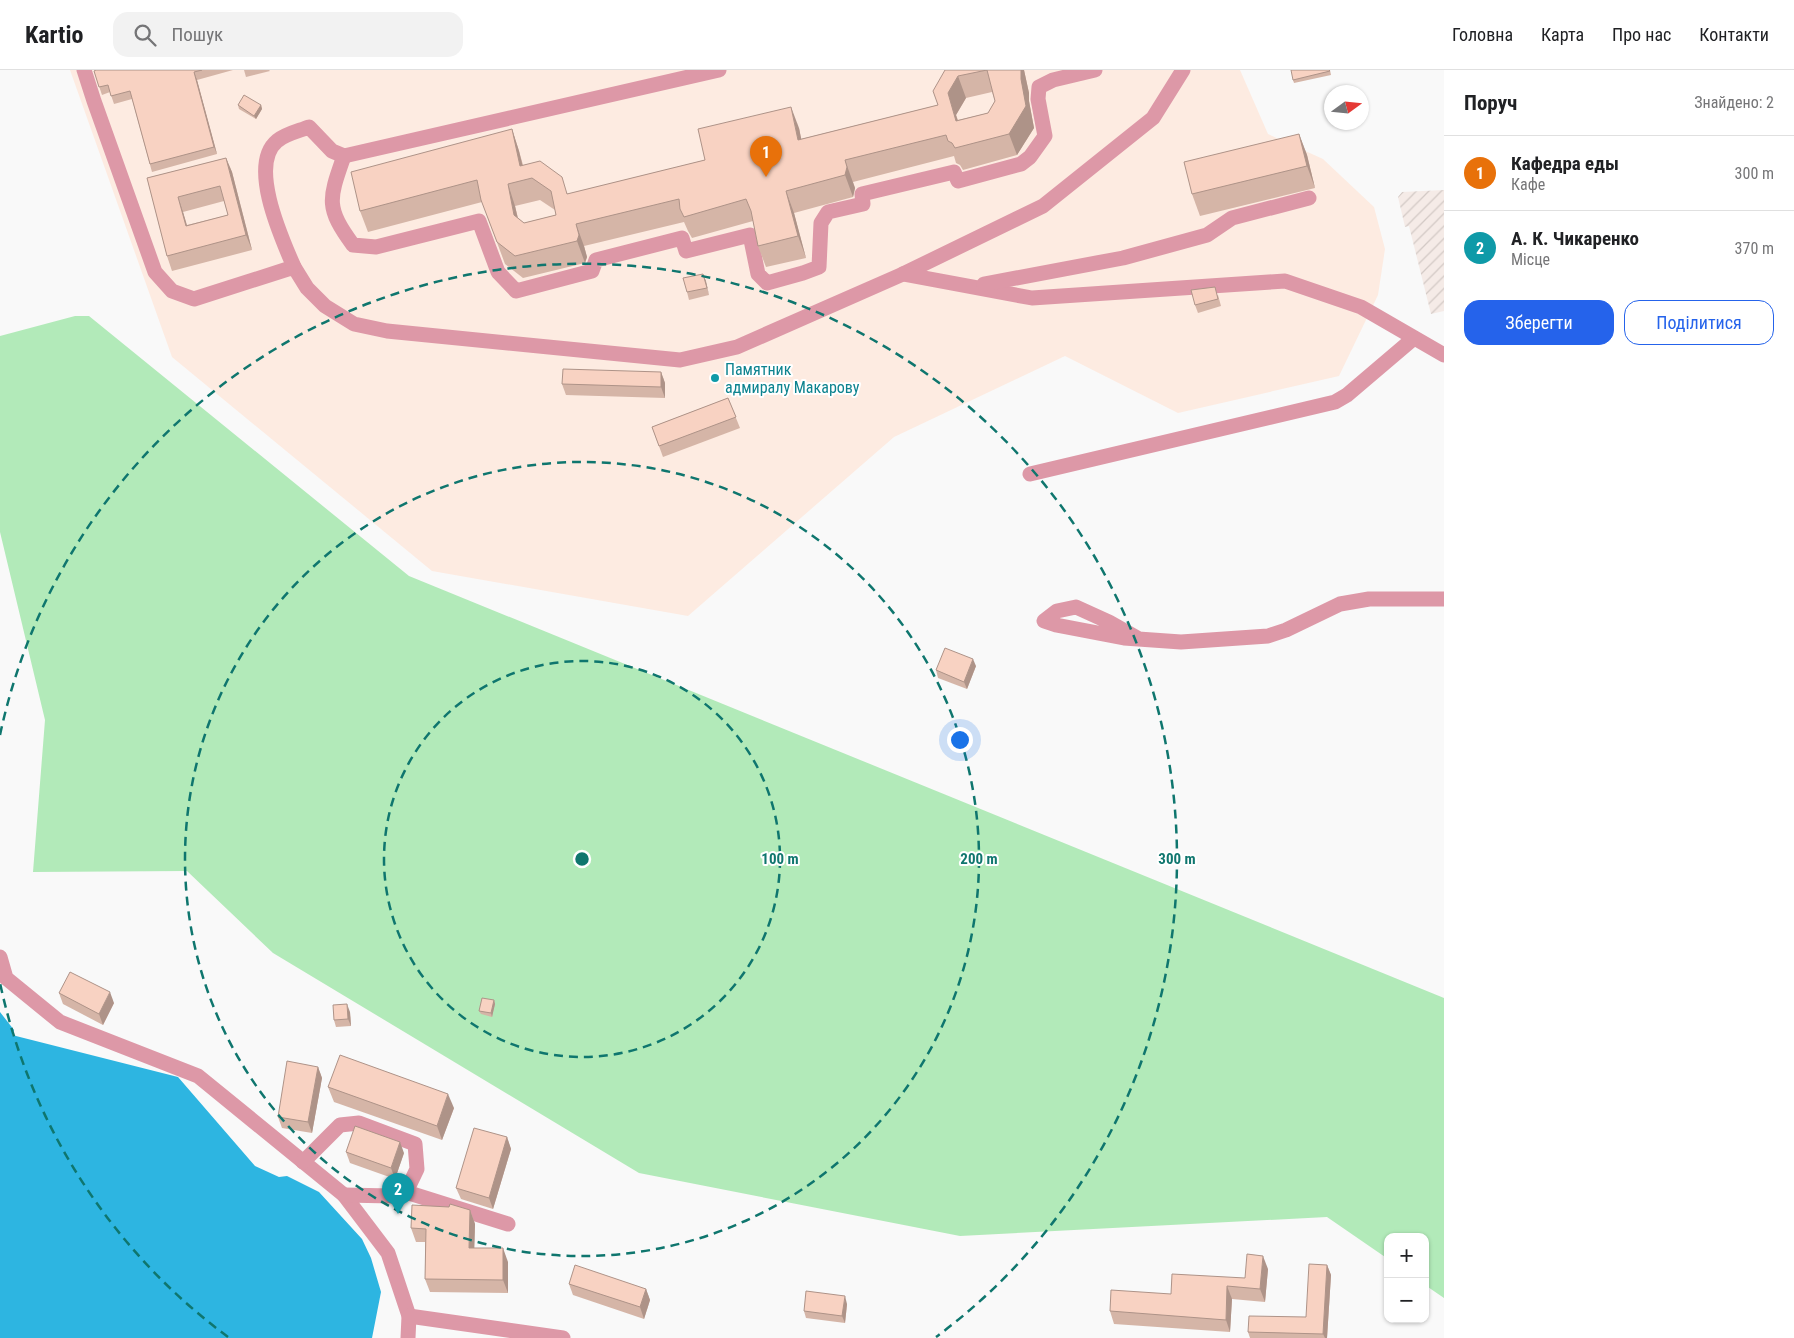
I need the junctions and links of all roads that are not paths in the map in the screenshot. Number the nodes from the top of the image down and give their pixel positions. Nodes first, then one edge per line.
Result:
1 (84, 70) edge
2 (719, 70) edge
3 (1095, 70) edge
4 (1183, 70) edge
5 (344, 156) junction
6 (1309, 198) dead end
7 (294, 267) junction
8 (902, 274) junction
9 (975, 286) junction
10 (1414, 338) junction
11 (1444, 355) edge
12 (1030, 474) dead end
13 (1444, 600) edge
14 (1139, 639) junction
15 (0, 957) edge
16 (303, 1162) junction
17 (406, 1192) junction
18 (344, 1195) junction
19 (508, 1224) dead end
20 (409, 1316) junction
21 (408, 1338) edge
22 (562, 1338) edge

1 - 7 street
2 - 5 street
3 - 5 street
4 - 8 street
5 - 7 street
6 - 9 street
7 - 8 street
8 - 9 street
9 - 10 street
10 - 11 street
10 - 12 street
13 - 14 street
14 - 14 street
15 - 16 street
16 - 17 street
16 - 18 street
17 - 18 street
17 - 19 street
18 - 20 street
20 - 21 street
20 - 22 street

